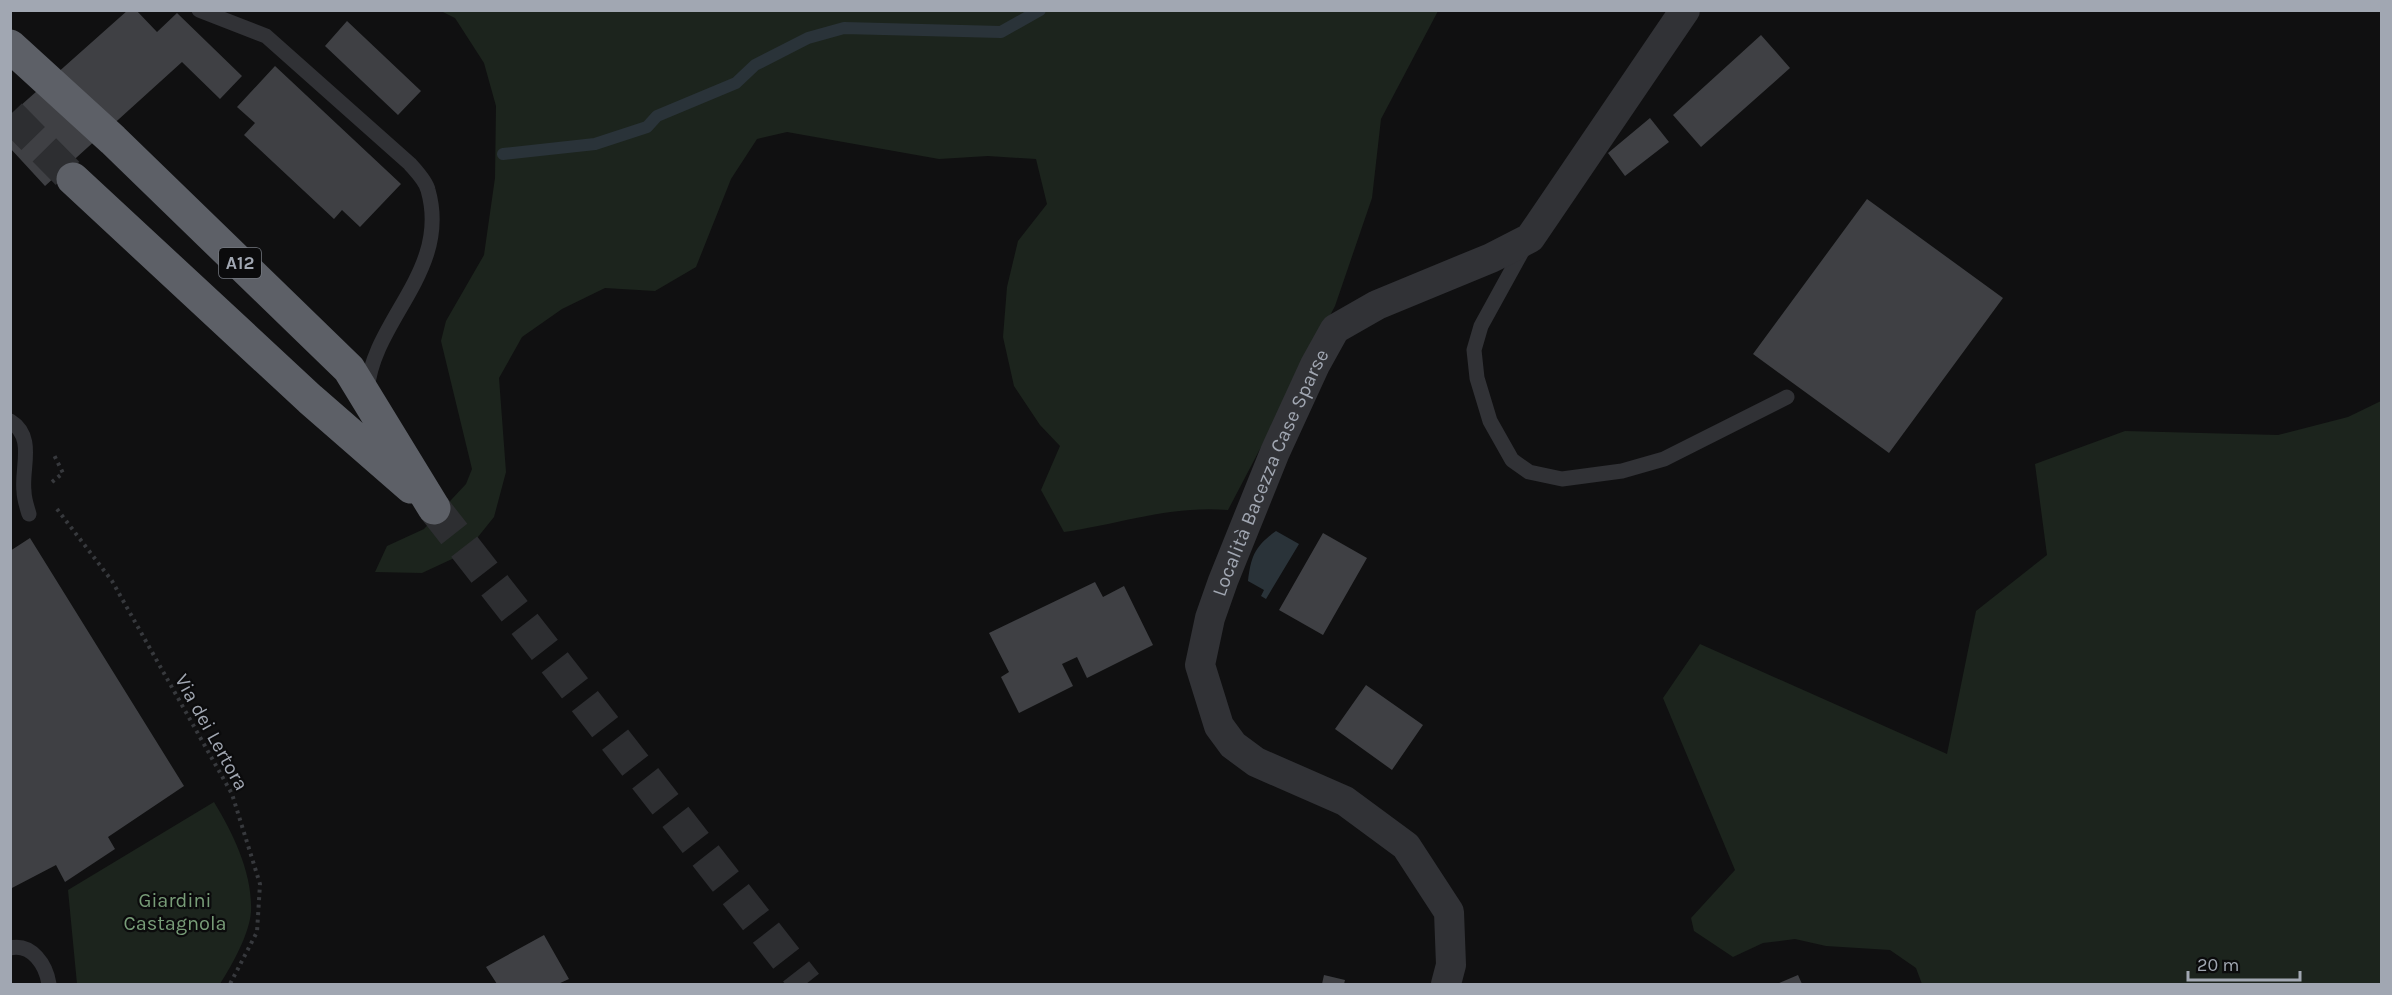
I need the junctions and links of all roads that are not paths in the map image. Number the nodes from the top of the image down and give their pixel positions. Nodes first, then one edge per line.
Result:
1 (199, 10) edge
2 (1685, 10) edge
3 (10, 46) edge
4 (73, 179) tunnel mouth
5 (1530, 238) junction
6 (367, 397) junction
7 (1786, 397) dead end
8 (10, 421) edge
9 (29, 514) dead end
10 (10, 948) edge
11 (49, 984) edge
12 (1446, 984) edge

1 - 6 lane
2 - 5 street, Località Bacezza Case Sparse
3 - 6 highway, A12
4 - 6 highway, A12
5 - 7 lane
5 - 12 street, Località Bacezza Case Sparse
8 - 9 lane
10 - 11 lane

